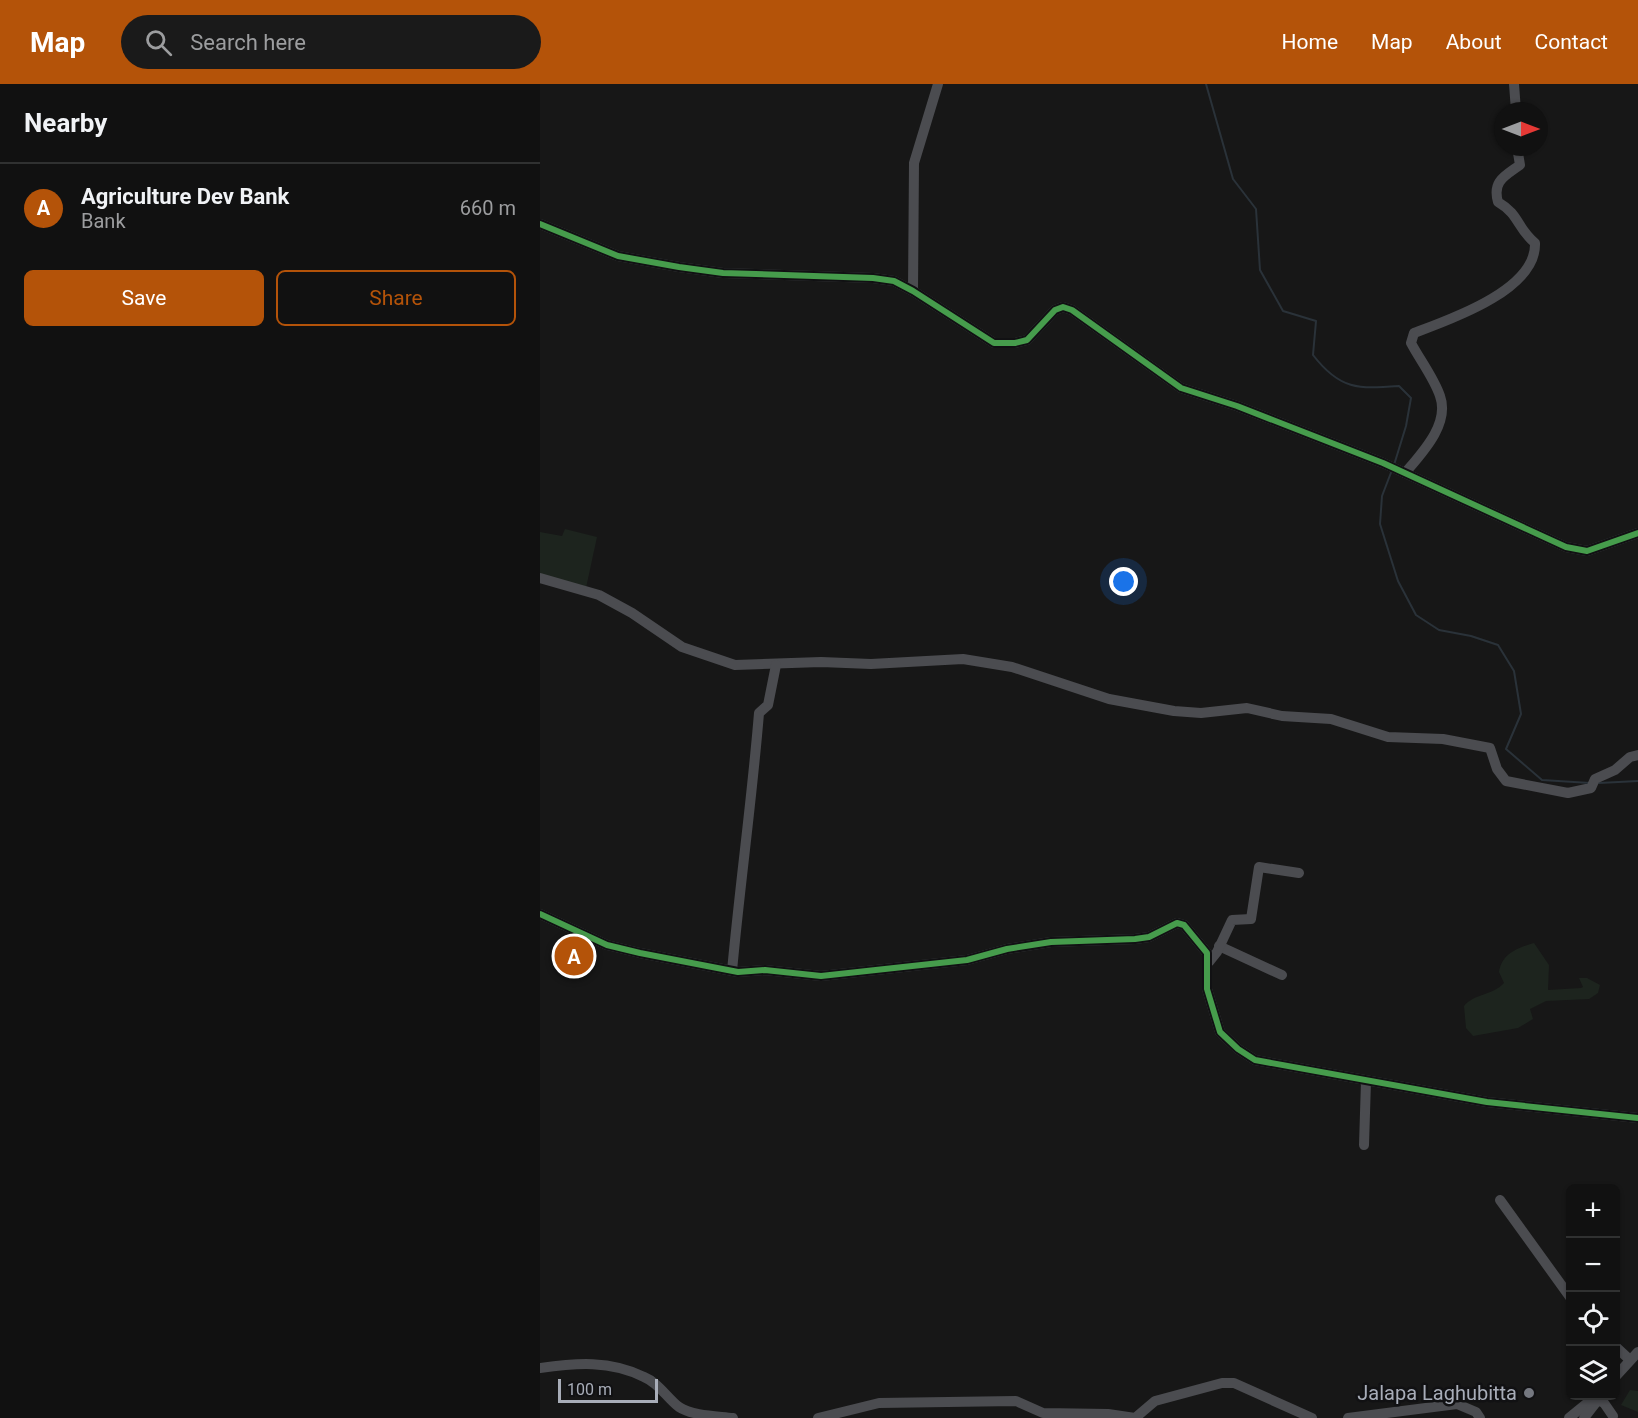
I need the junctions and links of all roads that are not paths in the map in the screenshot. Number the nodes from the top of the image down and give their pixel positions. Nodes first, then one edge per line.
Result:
1 (938, 84) edge
2 (1514, 84) edge
3 (1515, 102) edge
4 (1518, 156) edge
5 (540, 225) edge
6 (913, 291) junction
7 (1405, 472) junction
8 (1638, 533) edge
9 (540, 578) edge
10 (776, 665) junction
11 (1638, 755) edge
12 (1299, 873) dead end
13 (540, 914) edge
14 (1219, 946) junction
15 (1209, 962) junction
16 (732, 971) junction
17 (1282, 975) dead end
18 (1366, 1082) junction
19 (1638, 1118) edge
20 (1364, 1145) dead end
21 (1500, 1200) dead end
22 (1566, 1292) edge
23 (1620, 1351) edge
24 (1638, 1352) edge
25 (1630, 1360) junction
26 (540, 1368) edge
27 (1620, 1371) edge
28 (1590, 1400) edge
29 (1613, 1416) dead end
30 (733, 1418) edge
31 (826, 1418) edge
32 (1312, 1418) edge
33 (1348, 1418) edge
34 (1480, 1418) edge
35 (1569, 1418) edge
36 (1584, 1418) edge

1 - 6 street
2 - 3 street
4 - 7 street
5 - 6 street
6 - 7 street
7 - 8 street
9 - 10 street
10 - 11 street
10 - 16 street
12 - 14 street
13 - 16 street
14 - 15 street
14 - 17 street
15 - 16 street
15 - 18 street
18 - 19 street
18 - 20 street
21 - 22 street
23 - 25 street
24 - 25 street
25 - 27 street
26 - 30 street
28 - 35 street
29 - 36 street
31 - 32 street
33 - 34 street

